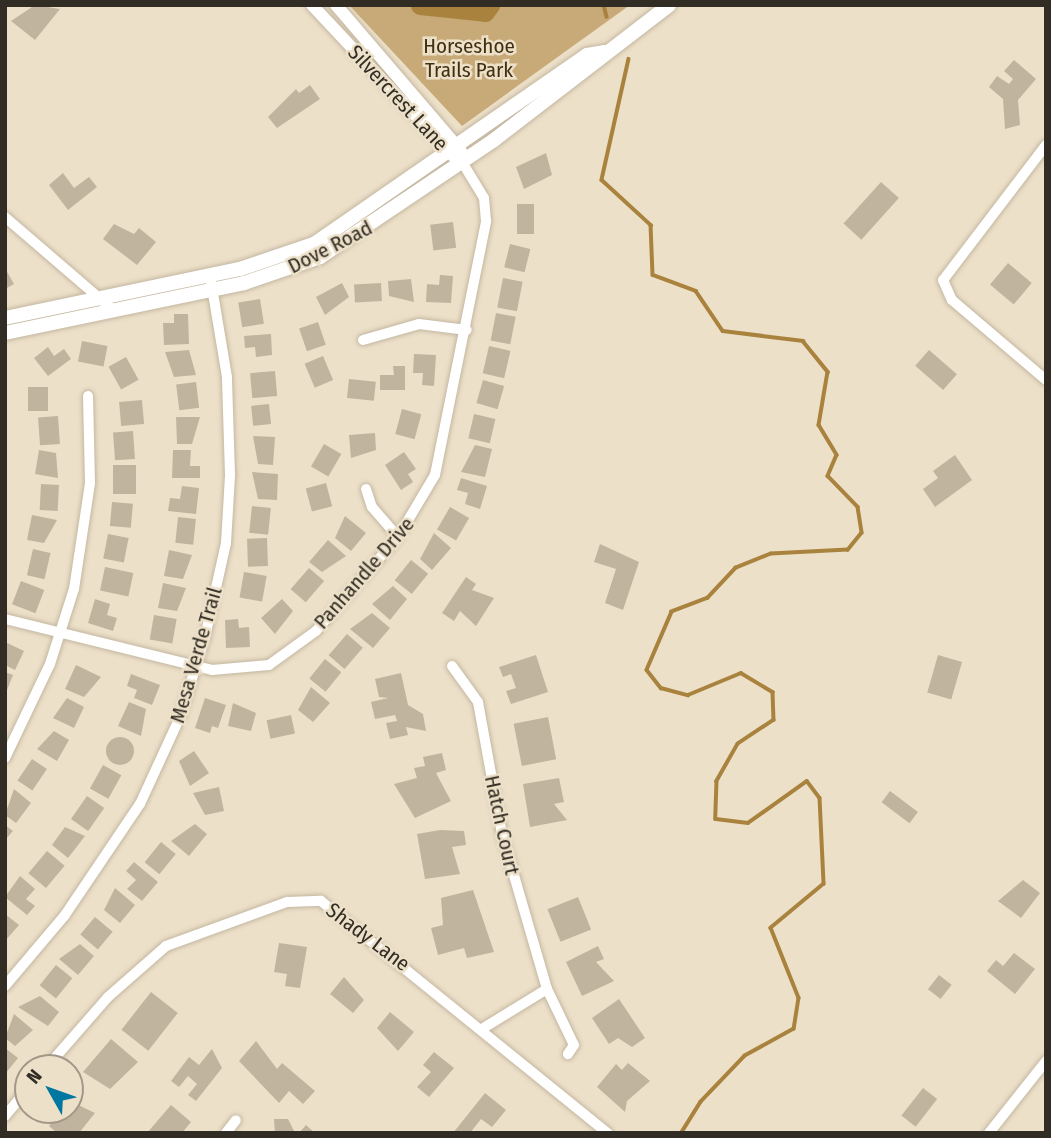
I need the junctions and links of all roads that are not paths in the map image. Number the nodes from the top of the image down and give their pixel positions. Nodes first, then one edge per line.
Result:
1 (312, 5) edge
2 (336, 5) edge
3 (669, 5) edge
4 (604, 52) junction
5 (1046, 145) edge
6 (454, 149) junction
7 (462, 162) junction
8 (5, 218) edge
9 (212, 283) junction
10 (99, 298) junction
11 (113, 310) junction
12 (5, 318) edge
13 (467, 330) junction
14 (5, 333) edge
15 (363, 340) dead end
16 (1046, 380) edge
17 (88, 396) dead end
18 (366, 489) dead end
19 (398, 537) junction
20 (5, 619) edge
21 (61, 633) junction
22 (452, 666) dead end
23 (195, 667) junction
24 (5, 758) edge
25 (5, 986) edge
26 (547, 989) junction
27 (482, 1029) junction
28 (58, 1054) edge
29 (568, 1054) dead end
30 (1046, 1061) edge
31 (236, 1119) dead end
32 (226, 1133) edge
33 (608, 1133) edge
34 (989, 1133) edge

1 - 6 street, Silvercrest Lane
2 - 6 street, Silvercrest Lane
3 - 4 main road, Dove Road
4 - 6 main road, Dove Road
4 - 7 main road, Dove Road
5 - 16 street
6 - 7 street, Silvercrest Lane
6 - 9 main road, Dove Road
7 - 9 main road, Dove Road
7 - 13 street, Panhandle Drive
8 - 10 street
9 - 10 main road, Dove Road
9 - 11 main road, Dove Road
9 - 23 street, Mesa Verde Trail
10 - 11 street
10 - 12 main road, Dove Road
11 - 14 main road, Dove Road
13 - 15 street
13 - 19 street, Panhandle Drive
17 - 21 street
18 - 19 street
19 - 23 street, Panhandle Drive
20 - 21 street, Panhandle Drive
21 - 23 street, Panhandle Drive
21 - 24 street
22 - 26 street, Hatch Court
23 - 25 street, Mesa Verde Trail
26 - 27 street
26 - 29 street, Hatch Court
27 - 28 street, Shady Lane
27 - 33 street, Shady Lane
30 - 34 street
31 - 32 street

